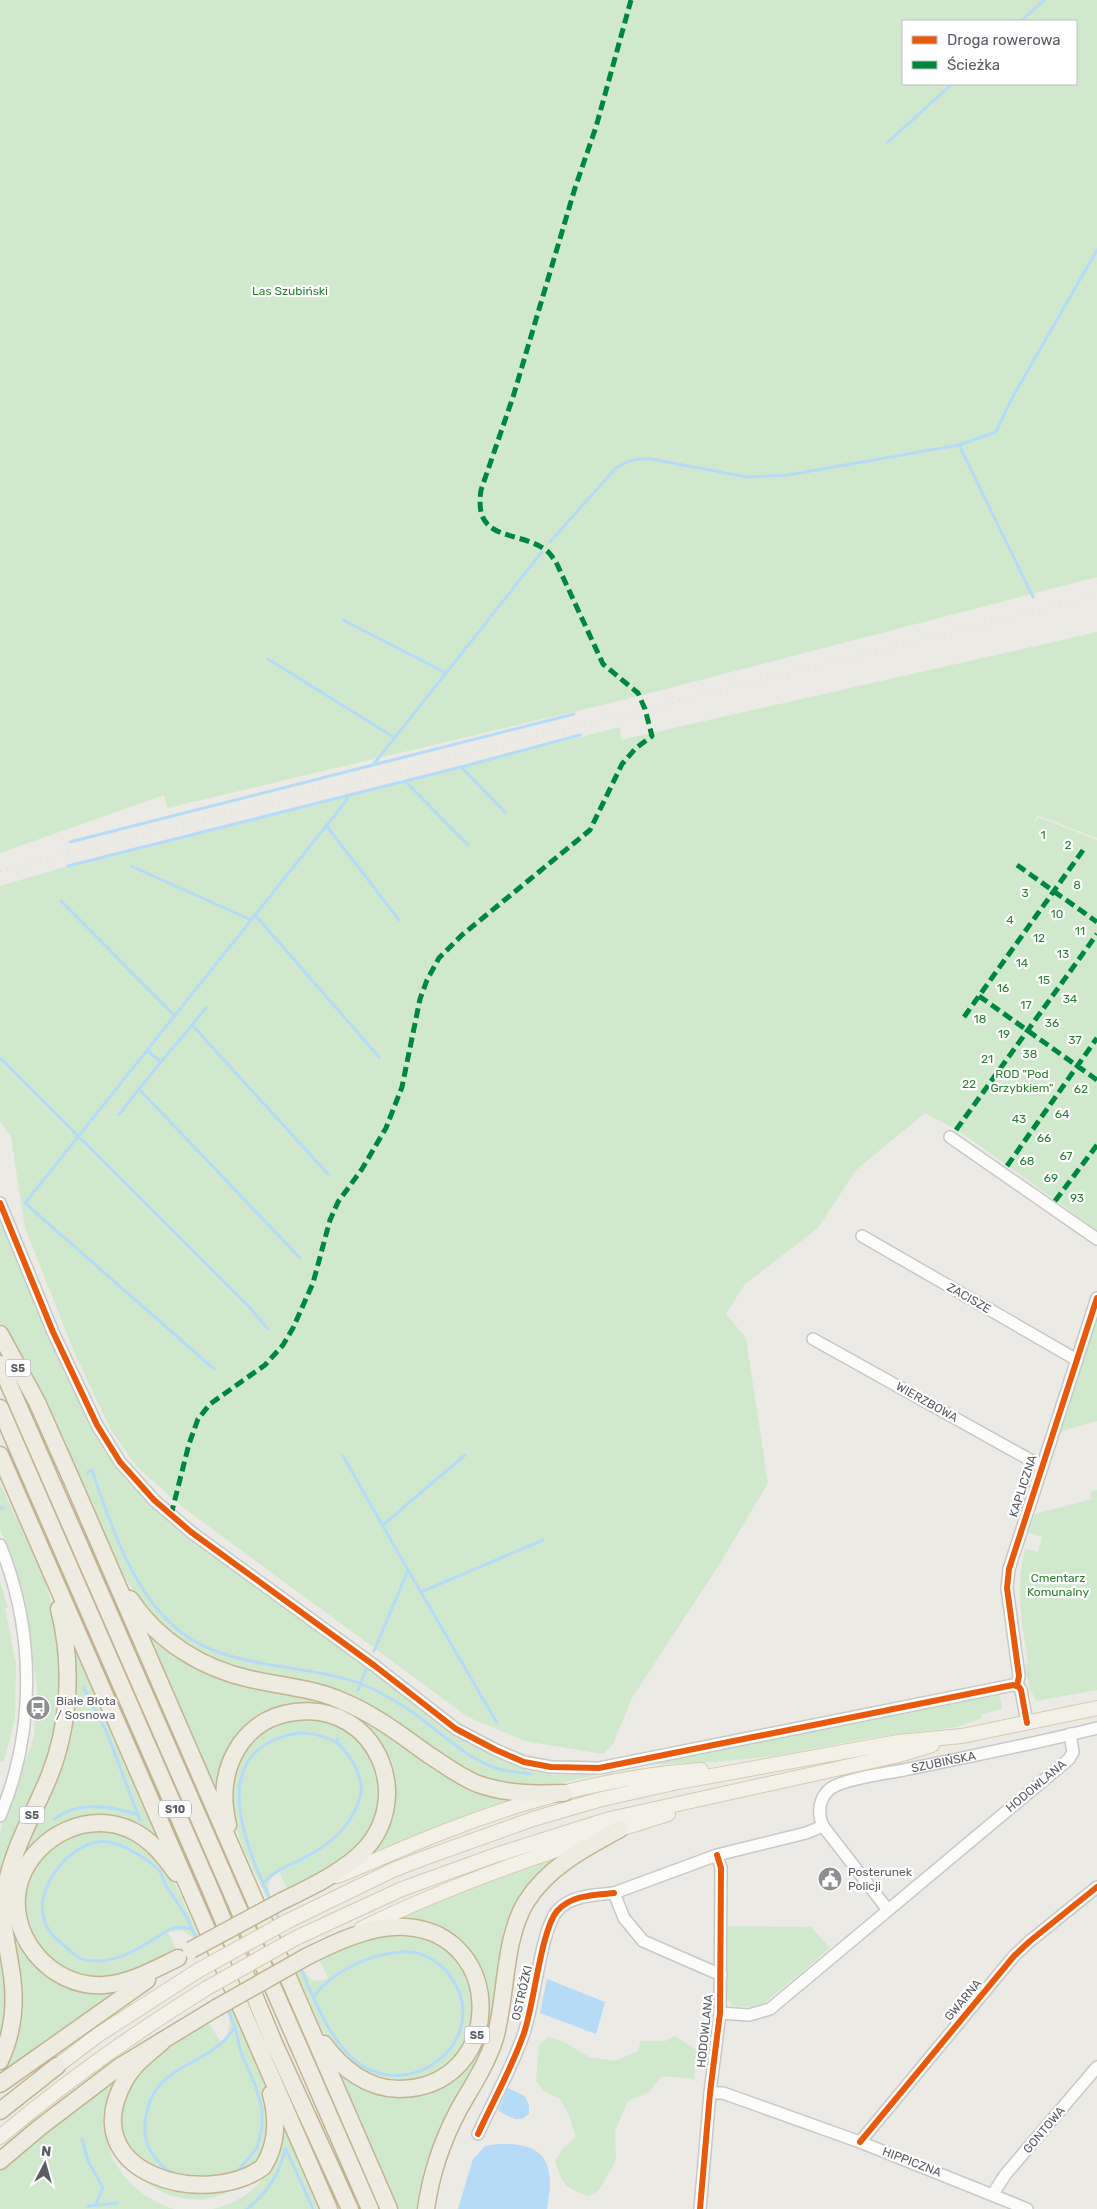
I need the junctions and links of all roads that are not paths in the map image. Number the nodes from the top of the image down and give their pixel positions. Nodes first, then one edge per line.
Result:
1 (950, 1137) dead end
2 (0, 1203) edge
3 (862, 1236) dead end
4 (1097, 1239) edge
5 (1097, 1298) edge
6 (0, 1334) edge
7 (812, 1339) dead end
8 (1076, 1360) junction
9 (0, 1364) edge
10 (0, 1408) edge
11 (0, 1455) edge
12 (1041, 1466) junction
13 (0, 1545) edge
14 (48, 1568) junction
15 (112, 1571) junction
16 (1017, 1686) junction
17 (1097, 1708) edge
18 (1027, 1723) junction
19 (1097, 1728) edge
20 (1070, 1734) junction
21 (962, 1736) junction
22 (756, 1769) junction
23 (6, 1781) edge
24 (737, 1790) junction
25 (564, 1794) junction
26 (0, 1816) edge
27 (823, 1826) junction
28 (620, 1829) junction
29 (717, 1855) junction
30 (236, 1859) junction
31 (1097, 1887) edge
32 (306, 1889) junction
33 (614, 1893) junction
34 (197, 1904) junction
35 (888, 1910) junction
36 (335, 1942) junction
37 (185, 1954) junction
38 (721, 1975) junction
39 (720, 2013) junction
40 (307, 2020) junction
41 (162, 2042) junction
42 (260, 2051) junction
43 (0, 2061) edge
44 (57, 2066) joint
45 (1097, 2067) edge
46 (0, 2084) edge
47 (710, 2093) junction
48 (0, 2111) edge
49 (478, 2134) dead end
50 (0, 2137) edge
51 (860, 2142) junction
52 (0, 2161) edge
53 (148, 2191) dead end
54 (993, 2194) junction
55 (226, 2198) dead end
56 (329, 2209) edge
57 (350, 2209) edge
58 (370, 2209) edge
59 (390, 2209) edge
60 (426, 2209) edge
61 (700, 2209) edge
62 (1027, 2209) edge

1 - 4 street
2 - 16 street
3 - 8 street, ZACISZE
5 - 8 street, KAPLICZNA
6 - 15 highway, S5
7 - 12 street, WIERZBOWA
8 - 12 street, KAPLICZNA
9 - 58 highway, S10
10 - 57 highway, S10
11 - 14 highway, S5
12 - 16 street, KAPLICZNA
13 - 23 street
14 - 34 highway
14 - 43 highway, S5
15 - 25 highway
15 - 30 highway, S5
16 - 18 street, KAPLICZNA
17 - 18 main road, SZUBIŃSKA
18 - 21 main road, SZUBIŃSKA
19 - 20 street, SZUBIŃSKA
20 - 27 street, SZUBIŃSKA
20 - 35 street, HODOWLANA
21 - 22 main road, SZUBIŃSKA
21 - 24 main road, SZUBIŃSKA
22 - 25 main road
22 - 44 main road, bridge
23 - 26 street
24 - 28 main road
24 - 50 main road, bridge
25 - 32 main road
27 - 29 street, OSTRÓŻKI
27 - 35 street
28 - 36 main road
28 - 60 highway
29 - 33 street, OSTRÓŻKI
29 - 38 street, HODOWLANA
30 - 32 highway
30 - 40 highway, S5
31 - 51 street, GWARNA
32 - 37 highway, bridge
33 - 38 street
33 - 49 street, OSTRÓŻKI
34 - 37 highway
34 - 42 highway
35 - 39 street, HODOWLANA
36 - 40 highway, S5
36 - 41 highway, S5, bridge
37 - 46 highway
38 - 39 street, HODOWLANA
39 - 47 street, HODOWLANA
40 - 59 highway
41 - 52 highway, S5
41 - 53 highway
42 - 55 highway
42 - 56 highway
44 - 48 highway
45 - 54 street, GONTOWA
47 - 51 street, HIPPICZNA
47 - 61 street, HODOWLANA
51 - 54 street, HIPPICZNA
54 - 62 street, HIPPICZNA

